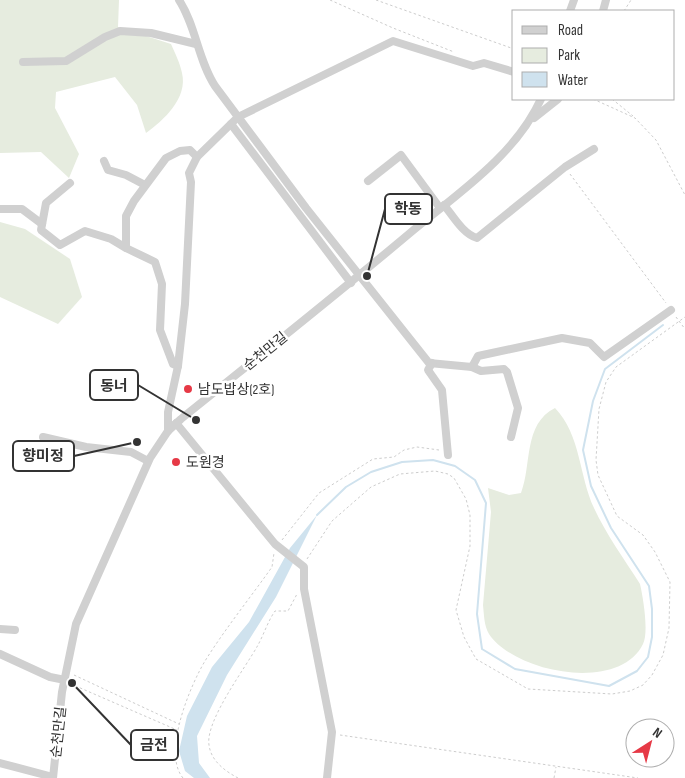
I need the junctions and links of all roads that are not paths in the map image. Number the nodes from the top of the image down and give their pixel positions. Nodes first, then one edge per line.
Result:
1 (178, 0) edge
2 (196, 44) junction
3 (23, 62) dead end
4 (512, 71) edge
5 (541, 100) edge
6 (557, 100) edge
7 (238, 117) junction
8 (231, 124) junction
9 (516, 138) junction
10 (594, 149) dead end
11 (197, 157) junction
12 (104, 162) dead end
13 (368, 181) dead end
14 (70, 183) dead end
15 (145, 185) junction
16 (442, 206) junction
17 (0, 210) edge
18 (42, 224) junction
19 (126, 248) junction
20 (360, 276) junction
21 (351, 283) junction
22 (670, 310) road end
23 (432, 364) junction
24 (178, 366) junction
25 (472, 367) junction
26 (176, 423) junction
27 (168, 431) junction
28 (43, 437) dead end
29 (511, 437) dead end
30 (448, 455) dead end
31 (148, 461) junction
32 (0, 629) edge
33 (15, 630) dead end
34 (0, 654) edge
35 (65, 680) junction
36 (0, 763) edge
37 (53, 778) edge
38 (327, 778) edge

1 - 2 street
2 - 3 street
2 - 7 street
4 - 7 street
5 - 9 street, 순천만길
6 - 9 street
7 - 8 street
7 - 20 street
8 - 11 street
8 - 21 street
9 - 16 street, 순천만길
10 - 16 street
11 - 15 street
11 - 24 street
12 - 15 street
13 - 16 street
14 - 18 street
15 - 19 street
16 - 20 street, 순천만길
17 - 18 street
18 - 19 street
19 - 24 street
20 - 21 street, 순천만길
20 - 23 street
21 - 26 street, 순천만길
22 - 25 street
23 - 25 street
23 - 30 street
24 - 27 street
25 - 29 street
26 - 27 street, 순천만길
26 - 38 street
27 - 31 street, 순천만길
28 - 31 street
31 - 35 street, 순천만길
32 - 33 street
34 - 35 street
35 - 37 street, 순천만길
36 - 37 street

